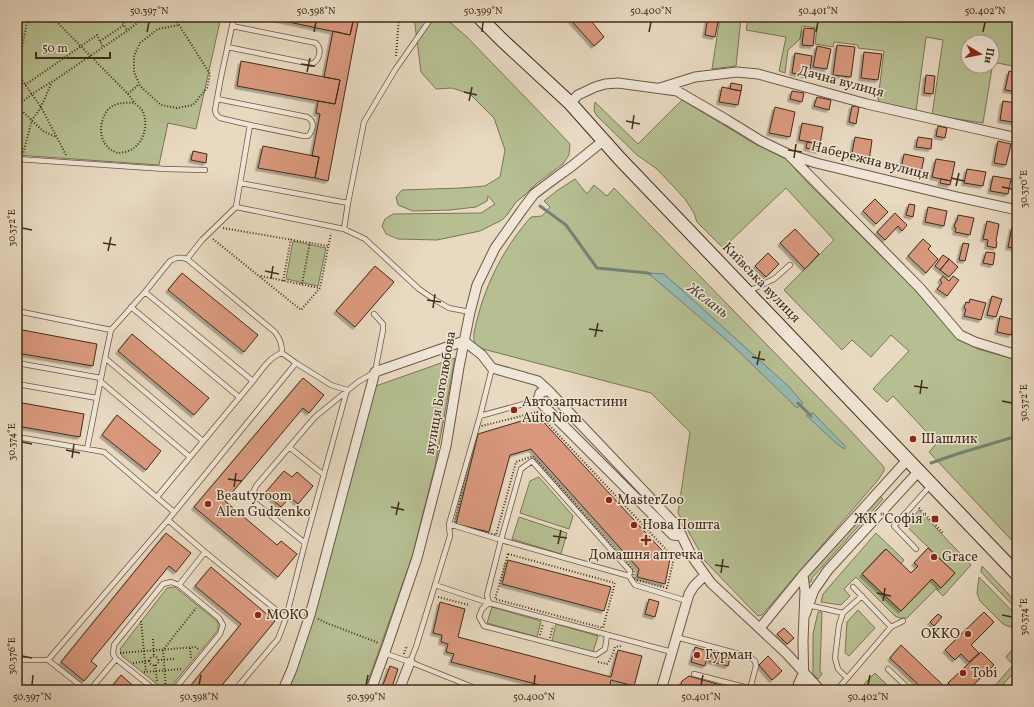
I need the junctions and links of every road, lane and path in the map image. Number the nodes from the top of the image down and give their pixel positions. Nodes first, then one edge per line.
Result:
1 (28, 17) edge
2 (52, 17) edge
3 (125, 17) edge
4 (145, 17) edge
5 (174, 17) edge
6 (234, 17) edge
7 (399, 17) edge
8 (432, 17) edge
9 (479, 17) edge
10 (124, 25) junction
11 (180, 25) junction
12 (232, 26) junction
13 (127, 31) junction
14 (100, 41) junction
15 (81, 46) junction
16 (103, 47) junction
17 (228, 47) junction
18 (90, 56) junction
19 (395, 70) junction
20 (17, 73) edge
21 (52, 82) junction
22 (139, 84) junction
23 (25, 85) junction
24 (657, 89) junction
25 (32, 94) junction
26 (128, 94) junction
27 (217, 99) junction
28 (134, 102) junction
29 (570, 103) junction
30 (17, 106) edge
31 (42, 107) junction
32 (32, 120) junction
33 (250, 125) junction
34 (57, 138) junction
35 (1017, 138) edge
36 (603, 141) junction
37 (788, 154) junction
38 (19, 159) edge
39 (69, 162) junction
40 (205, 170) dead end
41 (240, 183) junction
42 (348, 203) junction
43 (236, 207) junction
44 (1017, 210) edge
45 (332, 226) junction
46 (216, 227) junction
47 (344, 229) junction
48 (208, 234) junction
49 (291, 239) junction
50 (310, 242) junction
51 (328, 246) junction
52 (187, 259) junction
53 (790, 265) dead end
54 (260, 276) junction
55 (283, 281) junction
56 (302, 284) junction
57 (320, 288) junction
58 (145, 292) junction
59 (748, 292) junction
60 (131, 307) junction
61 (17, 311) edge
62 (470, 312) junction
63 (374, 314) dead end
64 (111, 330) junction
65 (464, 341) junction
66 (282, 353) junction
67 (1017, 355) edge
68 (105, 358) junction
69 (17, 363) edge
70 (296, 363) junction
71 (492, 368) junction
72 (375, 372) junction
73 (101, 380) junction
74 (253, 381) junction
75 (17, 384) edge
76 (347, 390) junction
77 (548, 390) junction
78 (239, 397) junction
79 (97, 398) junction
80 (538, 400) junction
81 (480, 416) junction
82 (17, 437) edge
83 (203, 441) junction
84 (289, 447) junction
85 (87, 449) junction
86 (190, 457) junction
87 (908, 459) junction
88 (919, 471) junction
89 (324, 475) junction
90 (932, 485) junction
91 (157, 497) junction
92 (920, 509) dead end
93 (174, 512) junction
94 (168, 520) junction
95 (449, 524) junction
96 (943, 533) dead end
97 (682, 536) junction
98 (501, 540) junction
99 (305, 543) junction
100 (916, 548) dead end
101 (205, 552) junction
102 (508, 554) joint
103 (1017, 574) edge
104 (704, 575) junction
105 (803, 575) junction
106 (629, 576) junction
107 (179, 585) junction
108 (435, 585) junction
109 (853, 587) dead end
110 (862, 596) junction
111 (687, 601) junction
112 (490, 602) junction
113 (201, 603) junction
114 (808, 605) junction
115 (140, 612) junction
116 (843, 613) junction
117 (310, 615) junction
118 (805, 615) junction
119 (286, 618) junction
120 (903, 621) dead end
121 (891, 627) junction
122 (760, 628) junction
123 (607, 635) junction
124 (676, 637) junction
125 (153, 639) dead end
126 (416, 647) junction
127 (190, 648) junction
128 (154, 650) junction
129 (163, 650) junction
130 (386, 650) junction
131 (144, 651) junction
132 (672, 652) junction
133 (113, 654) junction
134 (204, 654) junction
135 (154, 656) junction
136 (116, 659) junction
137 (175, 659) dead end
138 (17, 660) edge
139 (48, 660) junction
140 (158, 660) junction
141 (164, 660) junction
142 (150, 661) junction
143 (145, 662) junction
144 (410, 662) junction
145 (133, 663) dead end
146 (155, 665) junction
147 (192, 669) junction
148 (888, 669) dead end
149 (156, 671) junction
150 (165, 671) junction
151 (804, 671) junction
152 (146, 672) junction
153 (133, 673) junction
154 (694, 674) dead end
155 (847, 678) junction
156 (157, 681) dead end
157 (1017, 682) edge
158 (750, 689) junction
159 (86, 690) edge
160 (90, 690) edge
161 (155, 690) edge
162 (166, 690) edge
163 (174, 690) edge
164 (235, 690) edge
165 (283, 690) edge
166 (371, 690) edge
167 (399, 690) edge
168 (480, 690) edge
169 (661, 690) edge
170 (756, 690) edge
171 (796, 690) edge
172 (804, 690) edge
173 (820, 690) edge
174 (837, 690) edge
175 (910, 690) edge
176 (1010, 690) edge

1 - 20 path
2 - 15 path
3 - 10 path
4 - 13 path
5 - 11 path
6 - 12 lane
7 - 19 path
8 - 19 lane
9 - 29 main road, Київська вулиця
10 - 13 path
10 - 14 path
11 - 22 path
11 - 22 path
12 - 17 lane
12 - 17 lane
13 - 16 path
14 - 15 path
14 - 16 path
15 - 18 path
15 - 23 path
16 - 18 path
17 - 27 lane
18 - 21 path
18 - 26 path
19 - 42 lane
20 - 23 path
21 - 25 path
21 - 31 path
22 - 26 path
23 - 25 path
24 - 29 street, Набережна вулиця
24 - 35 street, Дачна вулиця
24 - 37 street, Набережна вулиця
25 - 30 path
25 - 31 path
26 - 28 path
27 - 33 lane
27 - 33 lane
28 - 28 path
29 - 36 main road, Київська вулиця
30 - 32 path
31 - 32 path
31 - 34 path
32 - 34 path
32 - 38 path
33 - 41 lane
34 - 39 path
36 - 59 main road, Київська вулиця
36 - 62 street, вулиця Боголюбова
37 - 44 street, Набережна вулиця
37 - 67 street
38 - 39 lane
39 - 40 lane
41 - 42 lane
41 - 43 lane
42 - 47 lane
43 - 45 lane
43 - 46 lane
45 - 47 lane
45 - 51 path
46 - 48 lane
46 - 49 path
47 - 62 lane
48 - 52 lane
48 - 54 path
49 - 50 path
49 - 55 path
50 - 51 path
50 - 56 path
51 - 57 path
52 - 58 lane
52 - 66 lane
53 - 59 lane
54 - 55 path
54 - 57 path
55 - 56 path
56 - 57 path
58 - 60 lane
58 - 74 lane
59 - 87 main road, Київська вулиця
60 - 64 lane
60 - 78 lane
61 - 64 lane
62 - 65 street, вулиця Боголюбова
63 - 72 lane
64 - 68 lane
65 - 71 street
65 - 72 street
65 - 130 street, вулиця Боголюбова
66 - 70 lane
66 - 74 lane
68 - 73 lane
68 - 83 lane
69 - 73 lane
70 - 76 lane
70 - 93 lane
71 - 77 street
71 - 81 lane
72 - 76 lane
72 - 117 street
73 - 79 lane
73 - 86 lane
74 - 78 lane
75 - 79 lane
76 - 84 lane
76 - 89 lane
77 - 80 street
77 - 97 street
78 - 83 lane
79 - 85 lane
80 - 81 lane
80 - 97 street
81 - 95 lane
82 - 85 lane
83 - 86 lane
84 - 89 lane
84 - 99 lane
85 - 91 lane
86 - 91 lane
87 - 88 main road, Київська вулиця
87 - 105 street
88 - 90 main road, Київська вулиця
88 - 114 street
89 - 99 lane
90 - 100 lane
90 - 103 main road, Київська вулиця
91 - 93 lane
92 - 96 path
93 - 94 lane
94 - 101 lane
94 - 139 lane
95 - 98 lane
95 - 108 lane
97 - 104 street
98 - 106 lane
98 - 106 lane
98 - 112 lane
99 - 119 lane
101 - 107 lane
101 - 119 lane
102 - 102 path
104 - 111 street
104 - 122 street
105 - 118 street
105 - 122 street
106 - 111 lane
107 - 113 lane
107 - 115 lane
108 - 112 lane
108 - 126 lane
109 - 110 lane
110 - 116 lane
110 - 121 lane
111 - 124 street
112 - 123 lane
112 - 123 lane
113 - 129 path
113 - 134 lane
114 - 116 lane
114 - 118 street
115 - 131 path
115 - 133 lane
116 - 155 lane
117 - 130 path
117 - 165 street
118 - 151 street
119 - 164 lane
120 - 121 lane
121 - 155 lane
122 - 151 street
123 - 132 lane
124 - 132 street
124 - 158 lane
125 - 128 path
126 - 130 path
126 - 144 lane
127 - 129 path
127 - 134 path
127 - 147 path
128 - 129 path
128 - 131 path
128 - 135 path
129 - 141 path
130 - 144 lane
130 - 166 street, вулиця Боголюбова
131 - 133 path
131 - 143 path
132 - 169 street
133 - 136 lane
134 - 147 lane
135 - 140 path
135 - 142 path
136 - 153 lane
136 - 160 lane
137 - 141 path
138 - 139 lane
139 - 159 lane
140 - 141 path
140 - 146 path
141 - 150 path
142 - 143 path
142 - 146 path
143 - 145 path
143 - 152 path
144 - 167 street
144 - 168 lane
146 - 149 path
147 - 150 path
147 - 163 lane
148 - 175 lane
149 - 150 path
149 - 152 path
149 - 156 path
150 - 162 path
151 - 171 street
151 - 172 street
151 - 173 street
152 - 153 path
153 - 161 lane
154 - 158 lane
155 - 174 lane
157 - 176 lane
158 - 170 lane

